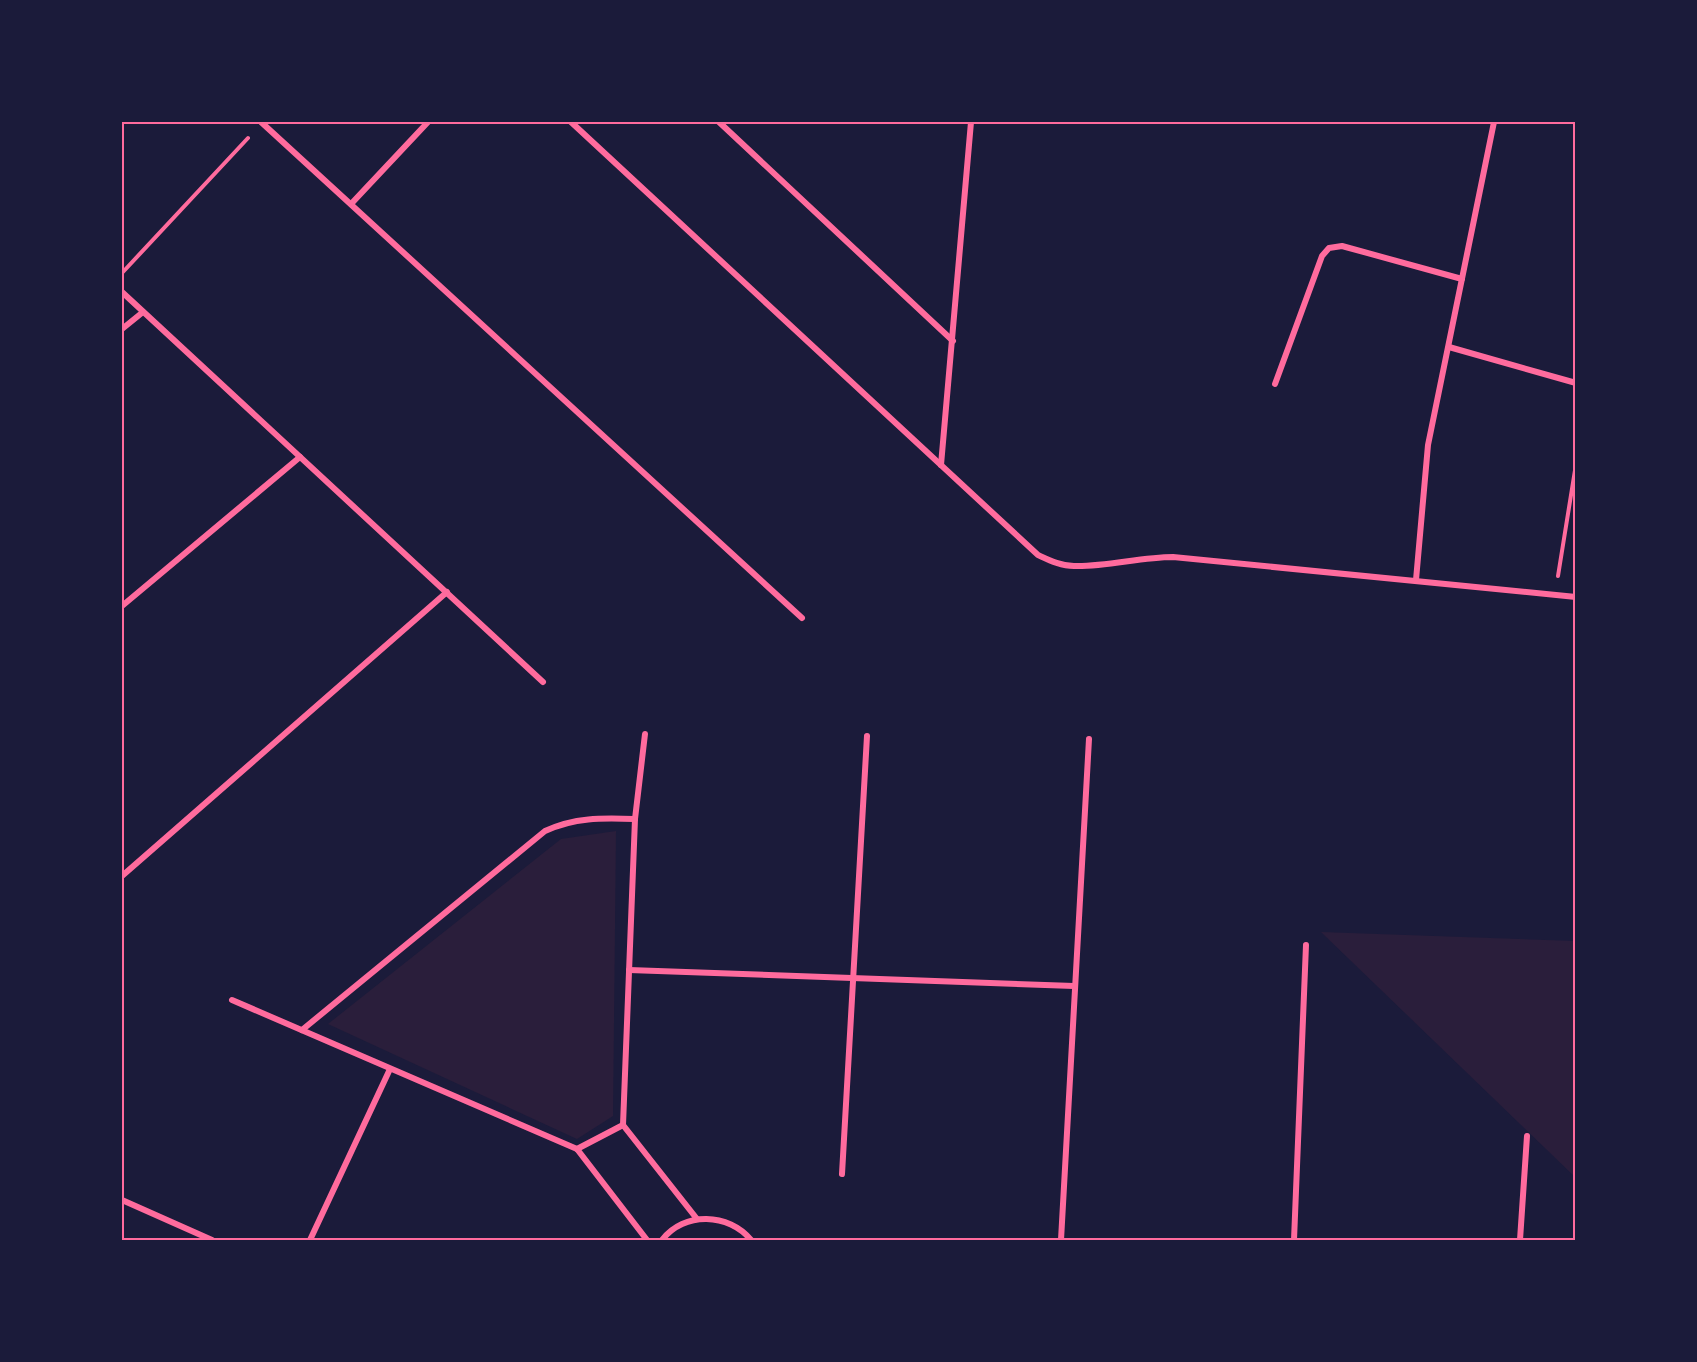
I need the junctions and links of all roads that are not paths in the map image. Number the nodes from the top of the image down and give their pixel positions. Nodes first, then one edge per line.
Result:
1 (262, 122) edge
2 (428, 122) edge
3 (571, 122) edge
4 (719, 122) edge
5 (971, 122) edge
6 (1494, 122) edge
7 (351, 204) junction
8 (1462, 279) junction
9 (122, 291) edge
10 (143, 312) junction
11 (122, 329) edge
12 (953, 341) junction
13 (1449, 347) junction
14 (1575, 383) edge
15 (1275, 384) dead end
16 (300, 457) junction
17 (941, 465) junction
18 (1416, 580) junction
19 (447, 592) junction
20 (1575, 597) edge
21 (122, 606) edge
22 (802, 618) dead end
23 (543, 682) dead end
24 (645, 734) dead end
25 (867, 736) dead end
26 (1089, 739) dead end
27 (635, 819) junction
28 (122, 876) edge
29 (1306, 945) dead end
30 (629, 970) junction
31 (854, 978) junction
32 (1074, 986) junction
33 (232, 1000) dead end
34 (302, 1030) junction
35 (390, 1069) junction
36 (623, 1125) junction
37 (1527, 1136) dead end
38 (577, 1149) junction
39 (842, 1174) dead end
40 (122, 1200) edge
41 (697, 1219) junction
42 (212, 1240) edge
43 (310, 1240) edge
44 (647, 1240) edge
45 (662, 1240) edge
46 (752, 1240) edge
47 (1061, 1240) edge
48 (1294, 1240) edge
49 (1520, 1240) edge

1 - 7 street
2 - 7 street
3 - 17 street
4 - 12 street
5 - 12 street
6 - 8 street
7 - 22 street
8 - 13 street
8 - 15 street
9 - 10 street
10 - 11 street
10 - 16 street
12 - 17 street
13 - 14 street
13 - 18 street
16 - 19 street
16 - 21 street
17 - 18 street
18 - 20 street
19 - 23 street
19 - 28 street
24 - 27 street
25 - 31 street
26 - 32 street
27 - 30 street
27 - 34 street
29 - 48 street
30 - 31 street
30 - 36 street
31 - 32 street
31 - 39 street
32 - 47 street
33 - 34 street
34 - 35 street
35 - 38 street
35 - 43 street
36 - 38 street
36 - 41 street
37 - 49 street
38 - 44 street
40 - 42 street
41 - 45 street
41 - 46 street

